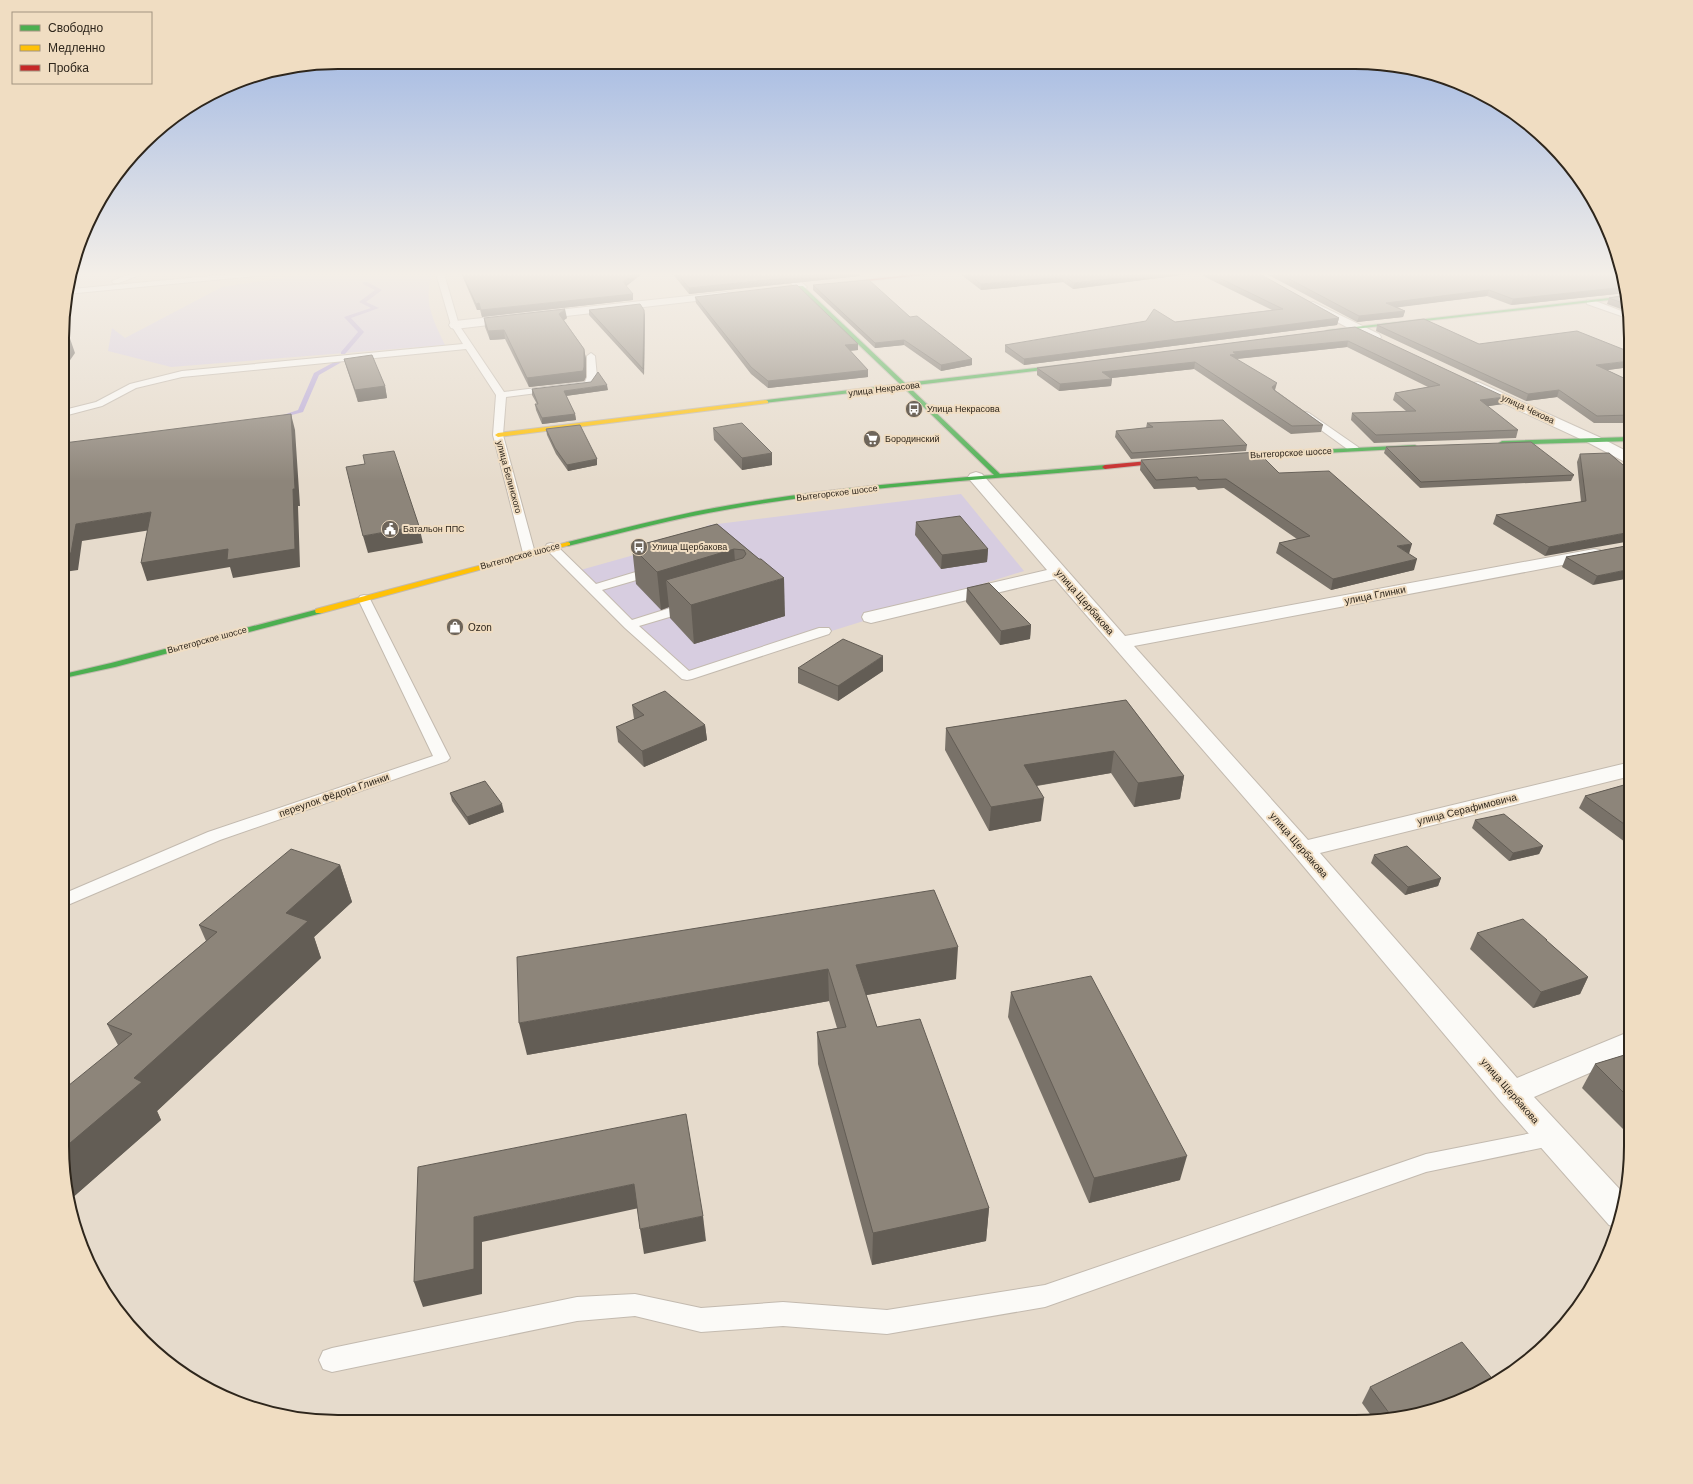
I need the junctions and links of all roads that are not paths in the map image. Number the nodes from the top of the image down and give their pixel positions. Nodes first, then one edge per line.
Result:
1 (465, 342) edge
2 (859, 342) edge
3 (467, 346) junction
4 (591, 356) dead end
5 (1078, 364) edge
6 (1467, 380) edge
7 (905, 386) junction
8 (501, 394) junction
9 (1296, 408) edge
10 (69, 412) edge
11 (498, 435) junction
12 (1624, 439) edge
13 (1594, 440) junction
14 (1490, 444) edge
15 (1426, 446) edge
16 (1354, 449) junction
17 (1624, 456) edge
18 (1219, 457) edge
19 (1179, 460) edge
20 (997, 474) junction
21 (976, 477) junction
22 (552, 547) junction
23 (1607, 552) edge
24 (529, 553) junction
25 (665, 567) edge
26 (1059, 573) junction
27 (593, 589) junction
28 (364, 598) junction
29 (704, 603) edge
30 (871, 617) dead end
31 (630, 625) junction
32 (824, 630) dead end
33 (1120, 643) junction
34 (69, 675) edge
35 (1624, 771) edge
36 (1303, 849) junction
37 (69, 898) edge
38 (1624, 1045) edge
39 (1512, 1093) junction
40 (1552, 1138) junction
41 (1616, 1209) edge
42 (332, 1360) dead end

1 - 3 lane
2 - 7 street
3 - 8 lane
3 - 10 lane
4 - 8 lane
5 - 7 street, улица Некрасова
6 - 13 street, улица Чехова
7 - 11 street, улица Некрасова
7 - 20 street
8 - 11 lane, улица Белинского
9 - 16 lane
11 - 24 lane, улица Белинского
12 - 13 street
13 - 14 street
13 - 17 street, улица Чехова
15 - 16 street, Вытегорское шоссе
16 - 18 street, Вытегорское шоссе
19 - 20 street, Вытегорское шоссе
20 - 21 street, Вытегорское шоссе
21 - 22 street, Вытегорское шоссе
21 - 26 street, улица Щербакова
22 - 24 street, Вытегорское шоссе
22 - 27 lane
23 - 33 street, улица Глинки
24 - 28 street, Вытегорское шоссе
25 - 27 lane
26 - 30 street
26 - 33 street, улица Щербакова
27 - 31 lane
28 - 34 street, Вытегорское шоссе
28 - 37 lane, переулок Фёдора Глинки
29 - 31 lane
31 - 32 lane
33 - 36 street, улица Щербакова
35 - 36 street, улица Серафимовича
36 - 39 street, улица Щербакова
38 - 39 street
39 - 40 street, улица Щербакова
40 - 41 street, улица Щербакова
40 - 42 lane

